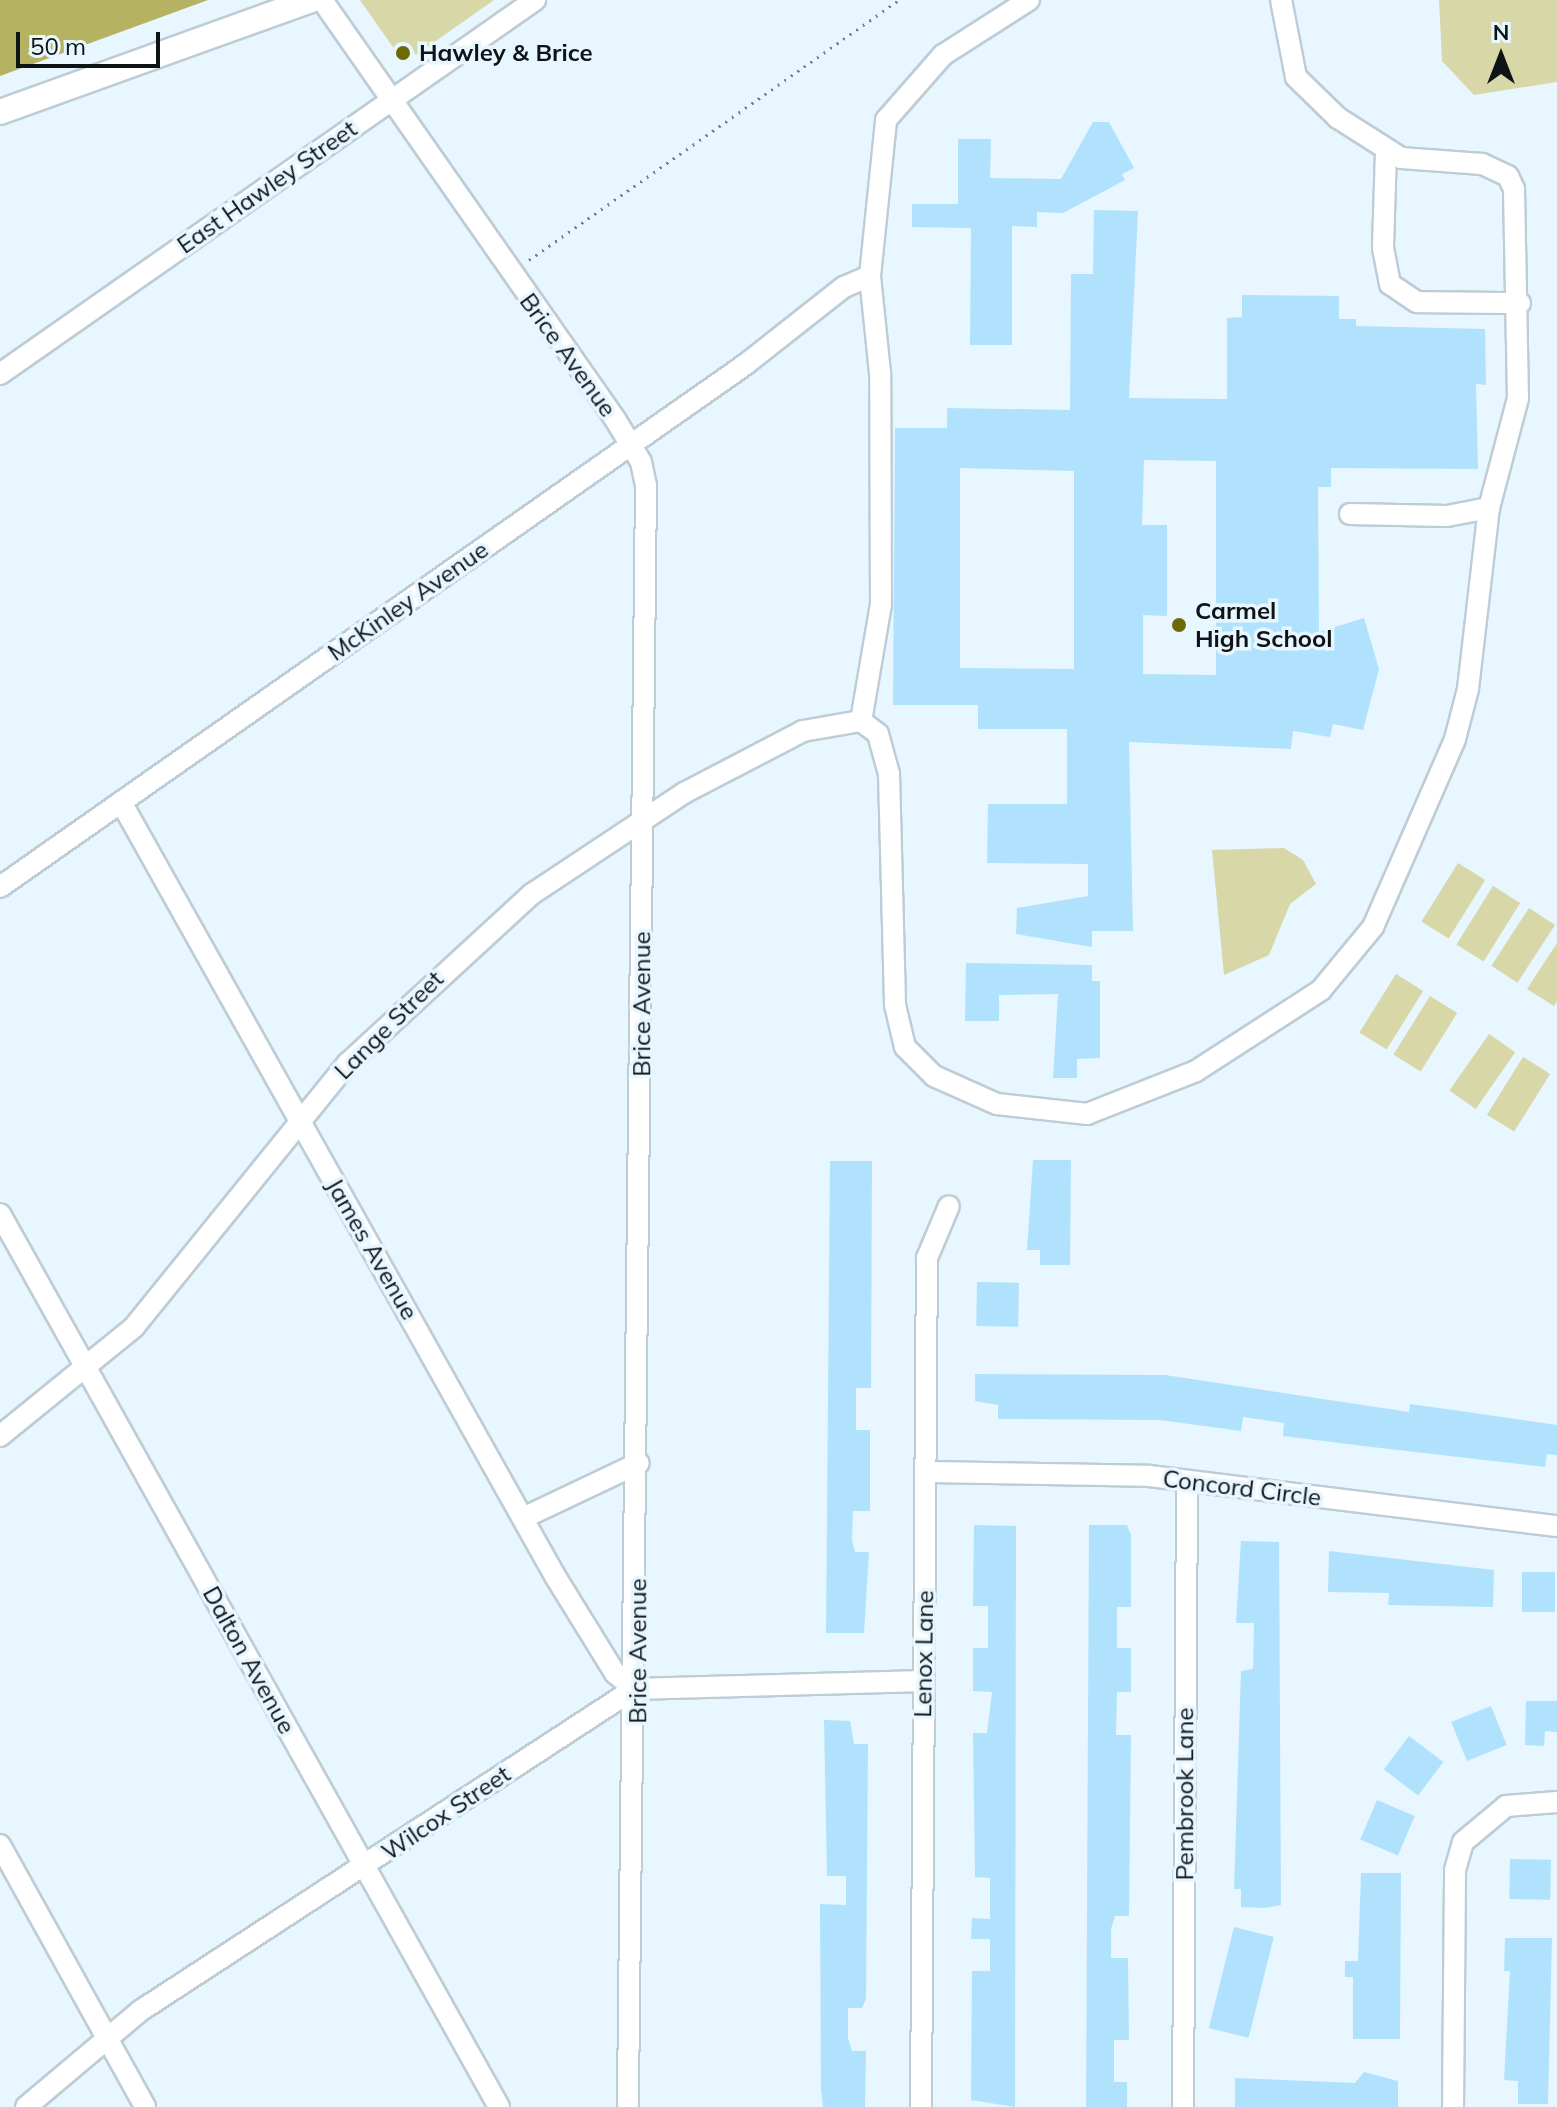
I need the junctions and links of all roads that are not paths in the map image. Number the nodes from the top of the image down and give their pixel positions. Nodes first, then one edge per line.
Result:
1 (311, 0) edge
2 (322, 0) edge
3 (535, 0) edge
4 (1029, 0) edge
5 (1281, 0) edge
6 (389, 101) junction
7 (0, 112) edge
8 (1386, 151) junction
9 (870, 276) junction
10 (1520, 303) junction
11 (0, 374) edge
12 (631, 443) junction
13 (1489, 508) junction
14 (1350, 514) dead end
15 (861, 721) junction
16 (121, 802) junction
17 (644, 817) junction
18 (0, 887) edge
19 (299, 1120) junction
20 (949, 1206) dead end
21 (0, 1214) edge
22 (87, 1369) junction
23 (0, 1436) edge
24 (639, 1463) junction
25 (926, 1472) junction
26 (1187, 1482) junction
27 (523, 1518) junction
28 (1557, 1526) edge
29 (923, 1681) junction
30 (634, 1689) junction
31 (1557, 1802) edge
32 (0, 1845) edge
33 (365, 1868) junction
34 (106, 2036) junction
35 (26, 2107) edge
36 (145, 2107) edge
37 (499, 2107) edge
38 (628, 2107) edge
39 (921, 2107) edge
40 (1183, 2107) edge
41 (1453, 2107) edge

1 - 7 main road
2 - 6 street, Brice Avenue
3 - 6 street, East Hawley Street
4 - 9 street
5 - 8 street
6 - 11 street, East Hawley Street
6 - 12 street, Brice Avenue
8 - 10 street
8 - 10 street
9 - 12 street, McKinley Avenue
9 - 15 street
10 - 13 street
12 - 16 street, McKinley Avenue
12 - 17 street, Brice Avenue
13 - 14 street
13 - 15 street
15 - 17 street, Lange Street
16 - 18 street, McKinley Avenue
16 - 19 street, James Avenue
17 - 19 street, Lange Street
17 - 24 street, Brice Avenue
19 - 22 street, Lange Street
19 - 27 street, James Avenue
20 - 25 street, Lenox Lane
21 - 22 street, Dalton Avenue
22 - 23 street, Lange Street
22 - 33 street, Dalton Avenue
24 - 27 street
24 - 30 street, Brice Avenue
25 - 26 street, Concord Circle
25 - 29 street, Lenox Lane
26 - 28 street, Concord Circle
26 - 40 street, Pembrook Lane
27 - 30 street, James Avenue
29 - 30 street
29 - 39 street, Lenox Lane
30 - 33 street, Wilcox Street
30 - 38 street, Brice Avenue
31 - 41 street
32 - 34 street
33 - 34 street, Wilcox Street
33 - 37 street, Dalton Avenue
34 - 35 street, Wilcox Street
34 - 36 street

